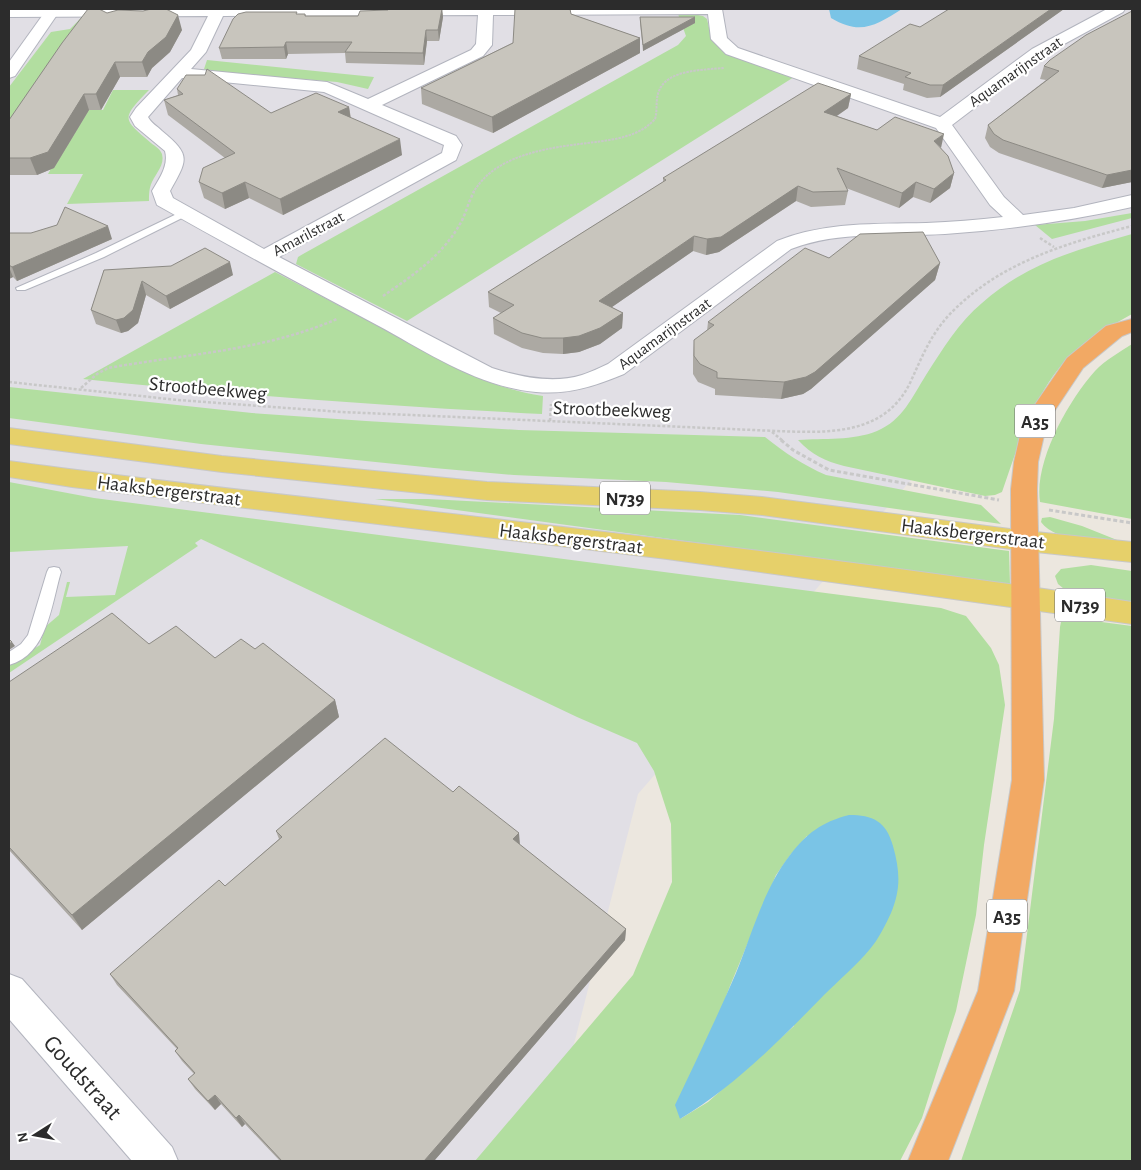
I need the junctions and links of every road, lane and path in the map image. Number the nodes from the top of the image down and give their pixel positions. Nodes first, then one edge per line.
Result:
1 (643, 9) edge
2 (714, 9) edge
3 (1118, 9) edge
4 (587, 10) edge
5 (52, 11) edge
6 (218, 11) junction
7 (486, 11) junction
8 (9, 13) edge
9 (760, 62) junction
10 (9, 73) edge
11 (178, 73) junction
12 (368, 105) junction
13 (942, 124) junction
14 (1132, 201) edge
15 (185, 213) junction
16 (1018, 222) junction
17 (1132, 226) edge
18 (264, 256) junction
19 (21, 288) dead end
20 (359, 308) junction
21 (1132, 325) edge
22 (9, 382) edge
23 (81, 389) junction
24 (9, 425) edge
25 (772, 431) junction
26 (9, 436) edge
27 (63, 443) junction
28 (9, 469) edge
29 (1024, 504) junction
30 (1132, 524) edge
31 (1026, 541) junction
32 (1132, 552) edge
33 (54, 572) dead end
34 (1027, 597) junction
35 (1132, 613) edge
36 (9, 659) edge
37 (9, 992) edge
38 (158, 1161) edge
39 (928, 1161) edge

1 - 2 street
1 - 4 street
2 - 9 street
3 - 13 street, Aquamarijnstraat
4 - 7 street
5 - 6 street
5 - 8 street
5 - 10 street
6 - 7 street
6 - 11 street, Amarilstraat
7 - 12 street
9 - 13 street
9 - 20 path
11 - 12 street, Amarilstraat
11 - 15 street, Amarilstraat
12 - 18 street, Amarilstraat
13 - 16 street
14 - 16 street, Aquamarijnstraat
15 - 18 street, Amarilstraat
15 - 19 lane
16 - 20 street, Aquamarijnstraat
17 - 25 path, Strootbeekweg
18 - 20 street, Aquamarijnstraat
20 - 23 path
21 - 29 highway, A35
22 - 23 path, Strootbeekweg
23 - 25 path, Strootbeekweg
24 - 27 main road
25 - 29 path
26 - 27 main road, Haaksbergerstraat
27 - 31 main road, Haaksbergerstraat / N739
28 - 34 main road, Haaksbergerstraat / N739
29 - 30 path
29 - 31 highway, A35
31 - 32 main road, Haaksbergerstraat / N739
31 - 34 highway, A35
33 - 36 lane
34 - 35 main road, Haaksbergerstraat / N739
34 - 39 highway, A35
37 - 38 street, Goudstraat

